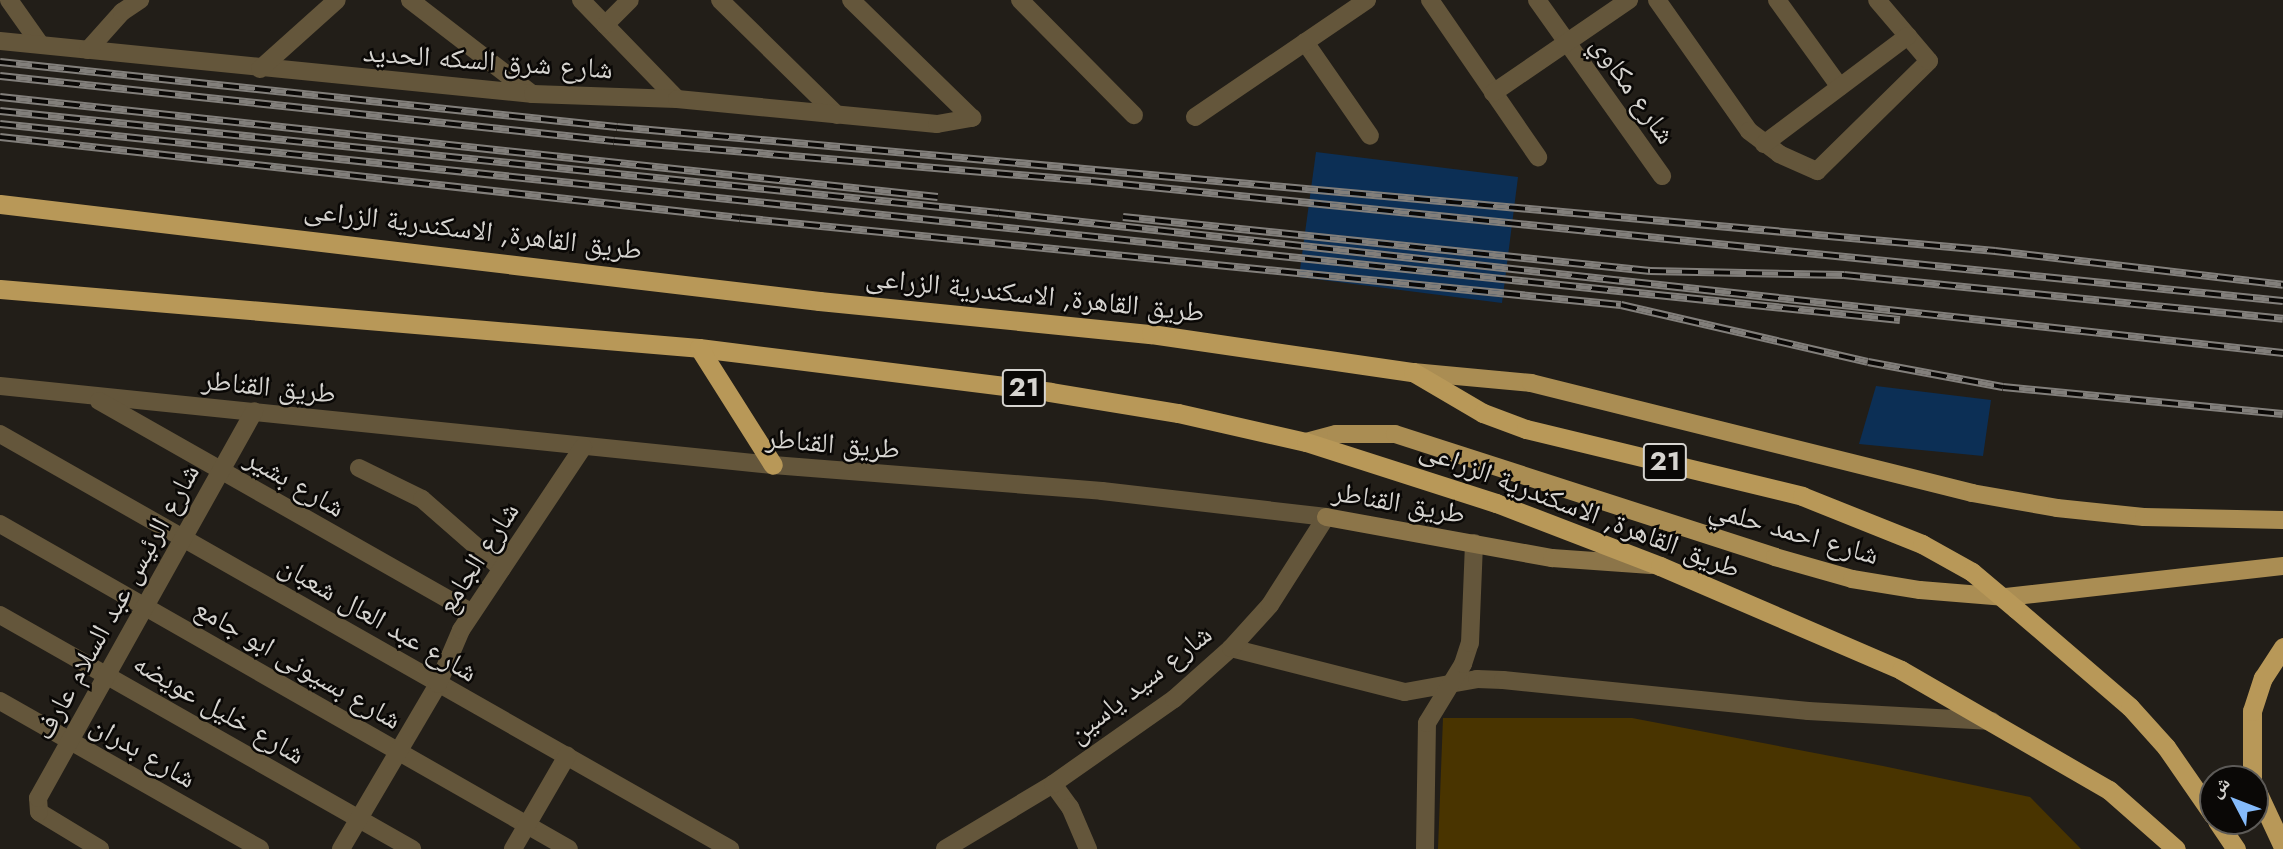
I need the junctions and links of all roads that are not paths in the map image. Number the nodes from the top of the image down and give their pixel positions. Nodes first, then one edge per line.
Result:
1 (9, 0) edge
2 (140, 0) edge
3 (337, 0) edge
4 (410, 0) edge
5 (581, 0) edge
6 (630, 0) edge
7 (720, 0) edge
8 (851, 0) edge
9 (1020, 0) edge
10 (1367, 0) edge
11 (1430, 0) edge
12 (1537, 0) edge
13 (1629, 0) edge
14 (1657, 0) edge
15 (1777, 0) edge
16 (1877, 0) edge
17 (432, 6) edge
18 (605, 25) junction
19 (1908, 36) junction
20 (0, 41) edge
21 (1305, 41) junction
22 (1567, 43) junction
23 (40, 44) junction
24 (88, 50) junction
25 (260, 69) junction
26 (1840, 87) junction
27 (1493, 93) junction
28 (533, 94) junction
29 (677, 99) junction
30 (837, 115) junction
31 (1133, 116) dead end
32 (1195, 117) dead end
33 (1370, 136) dead end
34 (1764, 144) junction
35 (1538, 157) dead end
36 (1662, 176) dead end
37 (0, 204) edge
38 (0, 289) edge
39 (699, 348) junction
40 (1413, 372) junction
41 (0, 386) edge
42 (93, 398) junction
43 (254, 411) junction
44 (0, 434) edge
45 (1306, 442) junction
46 (583, 447) junction
47 (773, 465) junction
48 (359, 468) dead end
49 (221, 471) junction
50 (1326, 517) junction
51 (2283, 520) edge
52 (0, 524) edge
53 (183, 538) junction
54 (1474, 543) junction
55 (1660, 566) junction
56 (2283, 566) edge
57 (502, 569) junction
58 (145, 607) junction
59 (472, 613) junction
60 (0, 615) edge
61 (1231, 648) junction
62 (2283, 648) edge
63 (107, 675) junction
64 (1453, 682) junction
65 (438, 684) junction
66 (0, 701) edge
67 (1992, 721) junction
68 (70, 741) junction
69 (398, 751) junction
70 (567, 756) junction
71 (2251, 765) edge
72 (1053, 784) junction
73 (2199, 795) edge
74 (2269, 817) edge
75 (359, 819) junction
76 (527, 825) junction
77 (2283, 847) edge
78 (100, 849) edge
79 (260, 849) edge
80 (341, 849) edge
81 (412, 849) edge
82 (513, 849) edge
83 (569, 849) edge
84 (730, 849) edge
85 (945, 849) edge
86 (1088, 849) edge
87 (1425, 849) edge
88 (2176, 849) edge

1 - 23 street
2 - 24 street
3 - 25 street
4 - 17 street
5 - 18 street
6 - 18 street
7 - 30 street
8 - 30 street, شارع شرق السكه الحديد
9 - 31 street
10 - 21 street
11 - 27 street
12 - 22 street, شارع مكاوي
13 - 22 street
14 - 34 street
15 - 26 street
16 - 19 street
17 - 28 street
18 - 29 street
19 - 26 street
19 - 34 street
20 - 23 street, شارع شرق السكه الحديد
21 - 32 street
21 - 33 street
22 - 27 street
22 - 36 street, شارع مكاوي
23 - 24 street, شارع شرق السكه الحديد
24 - 25 street, شارع شرق السكه الحديد
25 - 28 street, شارع شرق السكه الحديد
26 - 34 street
27 - 35 street
28 - 29 street, شارع شرق السكه الحديد
29 - 30 street, شارع شرق السكه الحديد
37 - 40 highway, طريق القاهرة, الاسكندرية الزراعى / 21
38 - 39 highway, طريق القاهرة, الاسكندرية الزراعى / 21
39 - 45 highway, طريق القاهرة, الاسكندرية الزراعى / 21
39 - 47 highway
40 - 51 main road
40 - 73 highway, طريق القاهرة, الاسكندرية الزراعى / 21, bridge
41 - 42 street, طريق القناطر
42 - 43 street, طريق القناطر
42 - 49 street, شارع بشير
43 - 46 street, طريق القناطر
43 - 49 street, شارع الرئيس عبد السلام عارف
44 - 53 street, شارع عبد العال شعبان
45 - 55 highway, طريق القاهرة, الاسكندرية الزراعى / 21
45 - 56 main road, شارع احمد حلمي
46 - 47 street, طريق القناطر
46 - 57 street, شارع الجامع
47 - 50 street, طريق القناطر
48 - 57 street
49 - 53 street, شارع الرئيس عبد السلام عارف
49 - 59 street, شارع بشير
50 - 54 main road, طريق القناطر
50 - 61 street, شارع سيد ياسين
52 - 58 street, شارع بسيونى ابو جامع
53 - 58 street, شارع الرئيس عبد السلام عارف
53 - 65 street, شارع عبد العال شعبان
54 - 55 main road, طريق القناطر
54 - 64 street
55 - 67 highway, طريق القاهرة, الاسكندرية الزراعى / 21
57 - 59 street, شارع الجامع
58 - 63 street, شارع الرئيس عبد السلام عارف
58 - 69 street, شارع بسيونى ابو جامع
59 - 65 street, شارع الجامع
60 - 63 street, شارع خليل عويضه
61 - 64 street
61 - 72 street, شارع سيد ياسين
62 - 71 highway
63 - 68 street, شارع الرئيس عبد السلام عارف
63 - 75 street, شارع خليل عويضه
64 - 67 street
64 - 87 street
65 - 69 street, شارع الجامع
65 - 70 street, شارع عبد العال شعبان
66 - 68 street, شارع بدران
67 - 88 highway, طريق القاهرة, الاسكندرية الزراعى
68 - 78 street, شارع الرئيس عبد السلام عارف
68 - 79 street, شارع بدران
69 - 75 street, شارع الجامع
69 - 76 street, شارع بسيونى ابو جامع
70 - 76 street
70 - 84 street, شارع عبد العال شعبان
72 - 85 street, شارع سيد ياسين
72 - 86 street
74 - 77 highway
75 - 80 street, شارع الجامع
75 - 81 street, شارع خليل عويضه
76 - 82 street
76 - 83 street, شارع بسيونى ابو جامع

